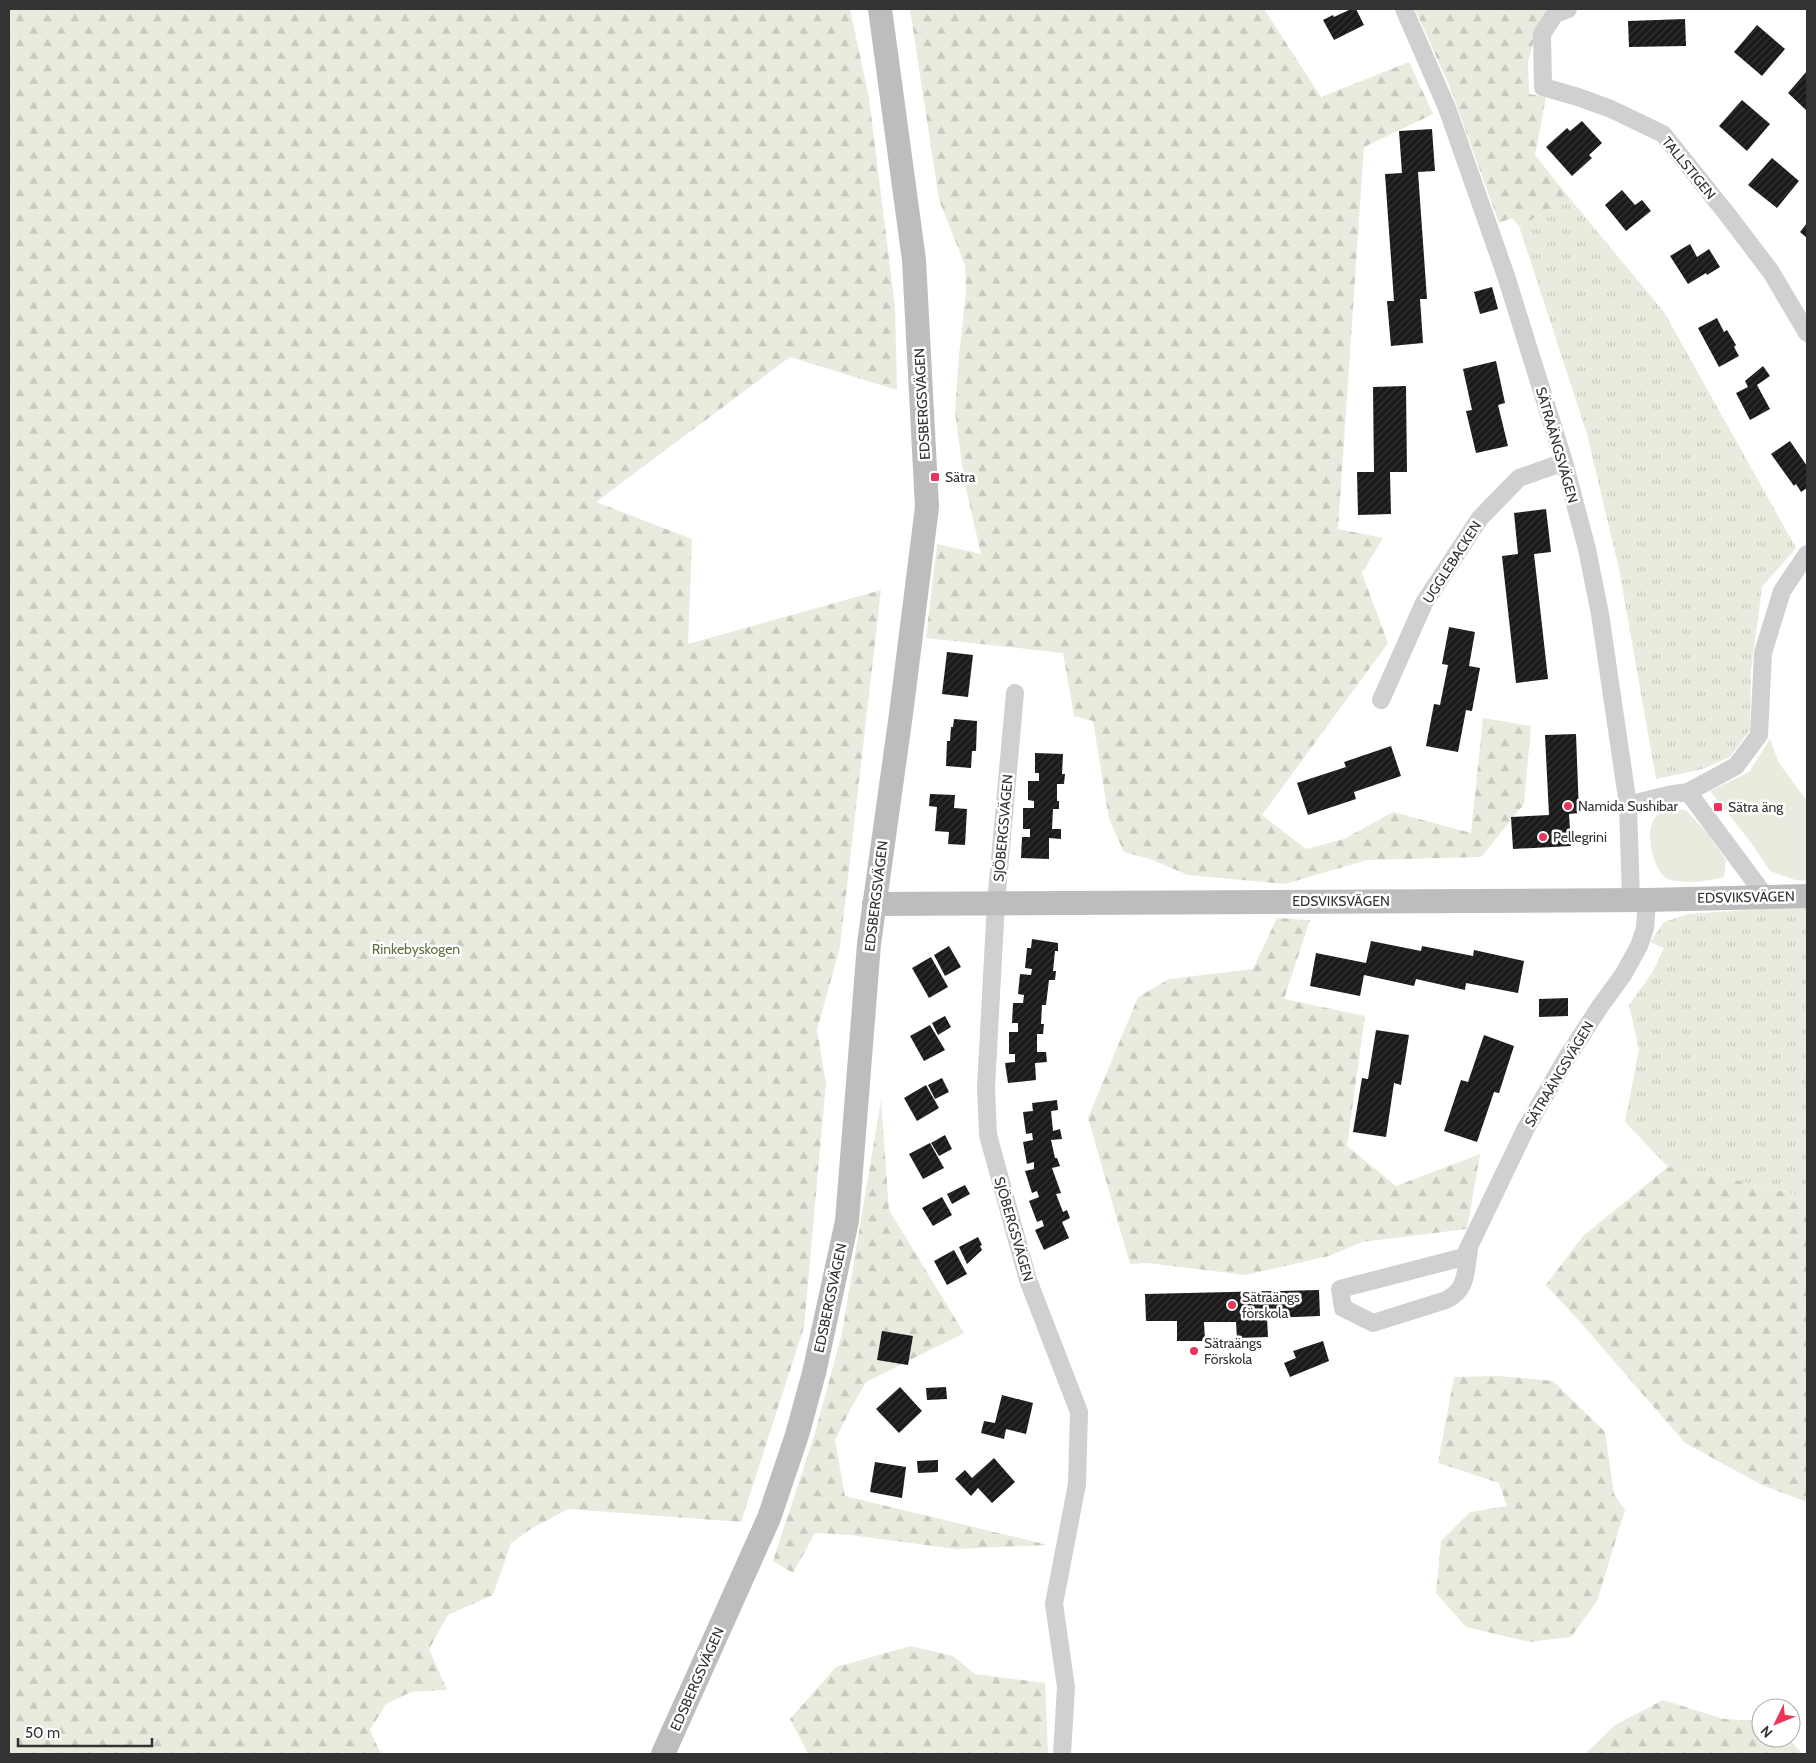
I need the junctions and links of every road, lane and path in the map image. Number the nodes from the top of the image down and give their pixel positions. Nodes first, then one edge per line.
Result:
1 (880, 9) edge
2 (1404, 9) edge
3 (1568, 9) edge
4 (1807, 333) edge
5 (1564, 462) junction
6 (1807, 554) edge
7 (1015, 693) dead end
8 (1381, 700) dead end
9 (1688, 792) junction
10 (1628, 805) junction
11 (1807, 896) edge
12 (1766, 898) junction
13 (1639, 900) junction
14 (996, 903) junction
15 (874, 904) junction
16 (1469, 1250) junction
17 (663, 1754) edge
18 (1062, 1754) edge

1 - 15 main road, EDSBERGSVÄGEN
2 - 5 street, SÄTRAÄNGSVÄGEN
3 - 4 street, TALLSTIGEN
5 - 8 street, UGGLEBACKEN
5 - 10 street, SÄTRAÄNGSVÄGEN
6 - 9 street
7 - 14 street, SJÖBERGSVÄGEN
9 - 10 street
9 - 12 street
10 - 13 street, SÄTRAÄNGSVÄGEN
11 - 12 main road, EDSVIKSVÄGEN
12 - 13 main road, EDSVIKSVÄGEN
13 - 14 main road, EDSVIKSVÄGEN
13 - 16 street, SÄTRAÄNGSVÄGEN
14 - 15 main road, EDSVIKSVÄGEN
14 - 18 street, SJÖBERGSVÄGEN
15 - 17 main road, EDSBERGSVÄGEN
16 - 16 street, SÄTRAÄNGSVÄGEN

